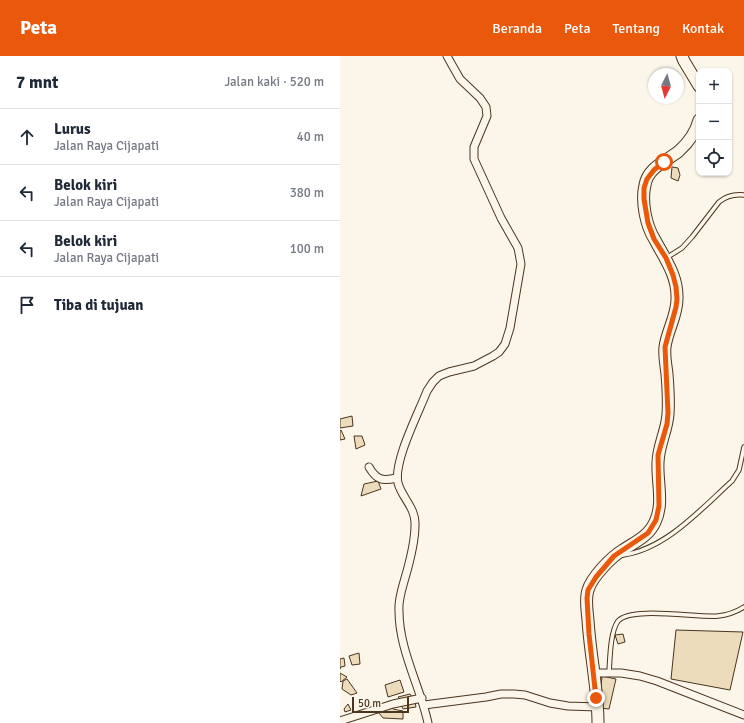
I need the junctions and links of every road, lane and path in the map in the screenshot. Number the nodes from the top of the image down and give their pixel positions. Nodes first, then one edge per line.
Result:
1 (447, 56) edge
2 (682, 56) edge
3 (696, 81) edge
4 (696, 129) edge
5 (744, 195) edge
6 (666, 258) junction
7 (744, 447) edge
8 (369, 467) dead end
9 (397, 478) junction
10 (614, 556) junction
11 (744, 606) edge
12 (593, 673) junction
13 (609, 673) junction
14 (422, 698) junction
15 (424, 705) junction
16 (598, 707) junction
17 (744, 715) edge
18 (340, 721) edge
19 (428, 723) edge
20 (598, 723) edge

1 - 9 street
2 - 3 main road
4 - 6 main road
5 - 6 lane
6 - 10 main road
7 - 10 lane
8 - 9 street
9 - 14 street
10 - 12 main road
11 - 13 lane
12 - 13 street
12 - 16 main road
13 - 17 street
14 - 15 street
14 - 18 street
15 - 16 street
15 - 19 street
16 - 20 main road

